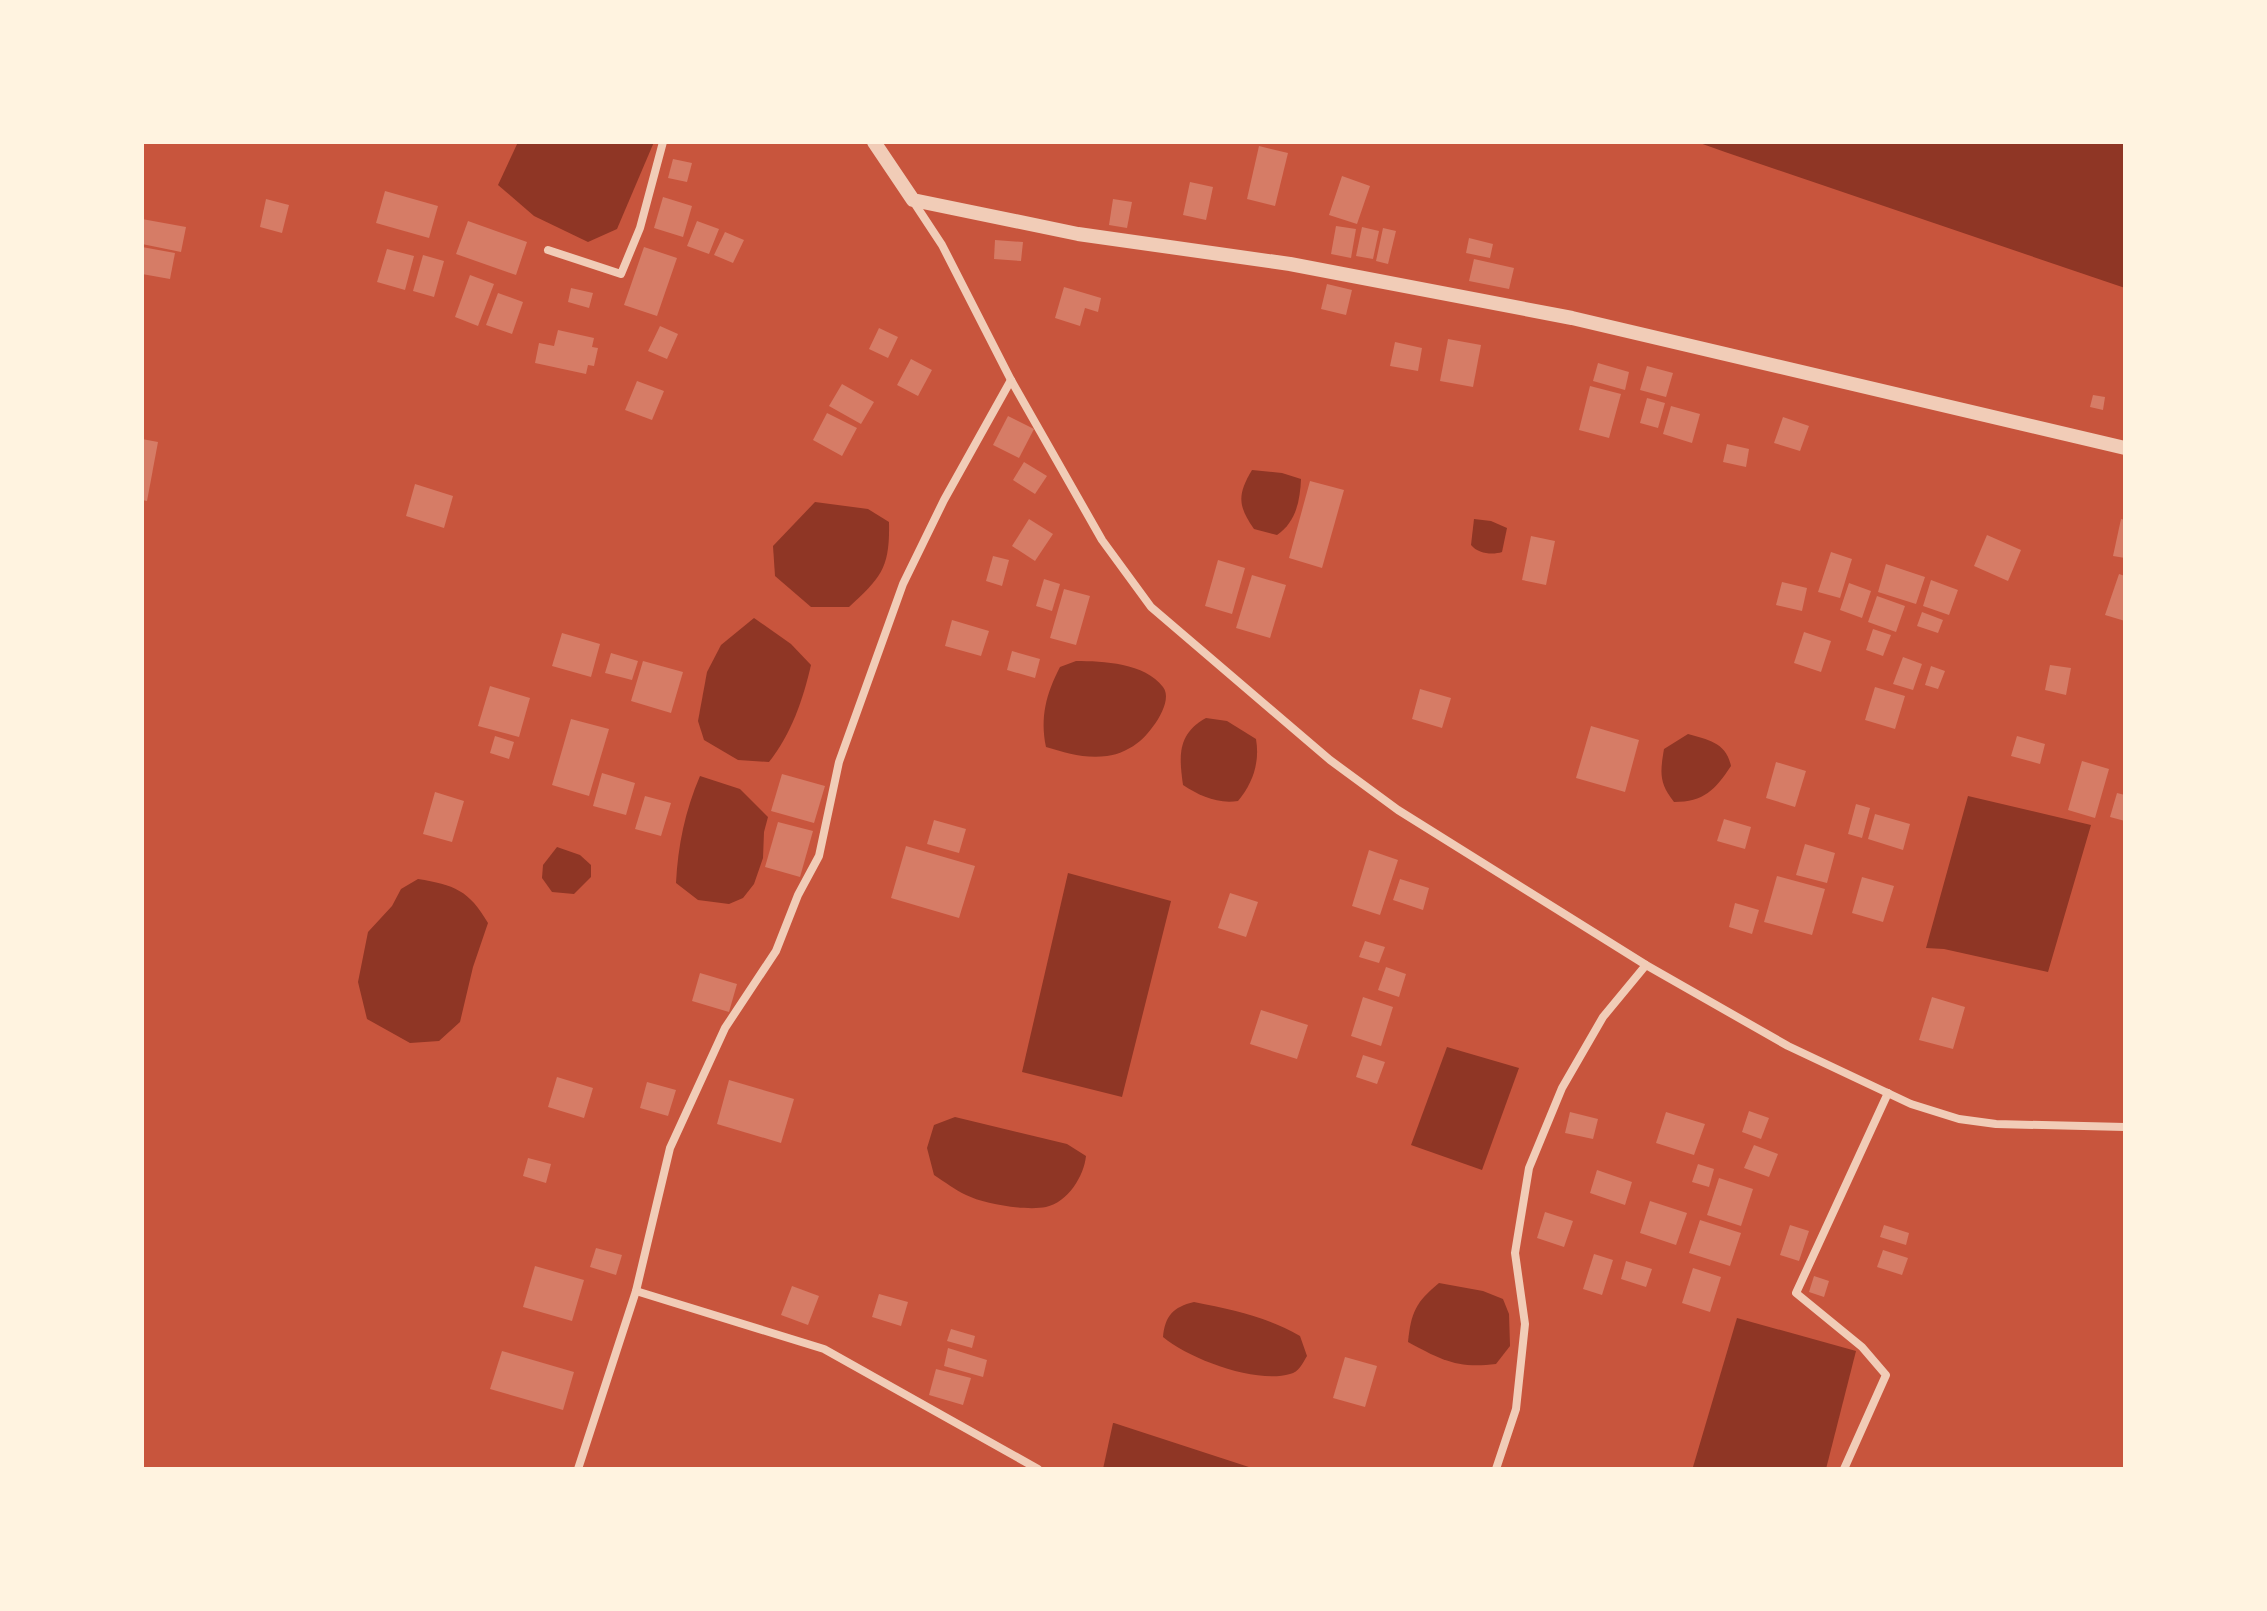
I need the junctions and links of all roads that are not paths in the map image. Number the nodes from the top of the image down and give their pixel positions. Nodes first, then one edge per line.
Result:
1 (663, 142) edge
2 (874, 142) edge
3 (913, 200) junction
4 (548, 250) dead end
5 (1011, 380) junction
6 (2125, 448) edge
7 (1646, 965) junction
8 (1888, 1093) junction
9 (2125, 1127) edge
10 (636, 1291) junction
11 (578, 1469) edge
12 (1038, 1469) edge
13 (1496, 1469) edge
14 (1844, 1469) edge

1 - 4 street
2 - 3 street
3 - 5 street
3 - 6 street
5 - 7 street
5 - 10 street
7 - 8 street
7 - 13 street
8 - 9 street
8 - 14 street
10 - 11 street
10 - 12 street

